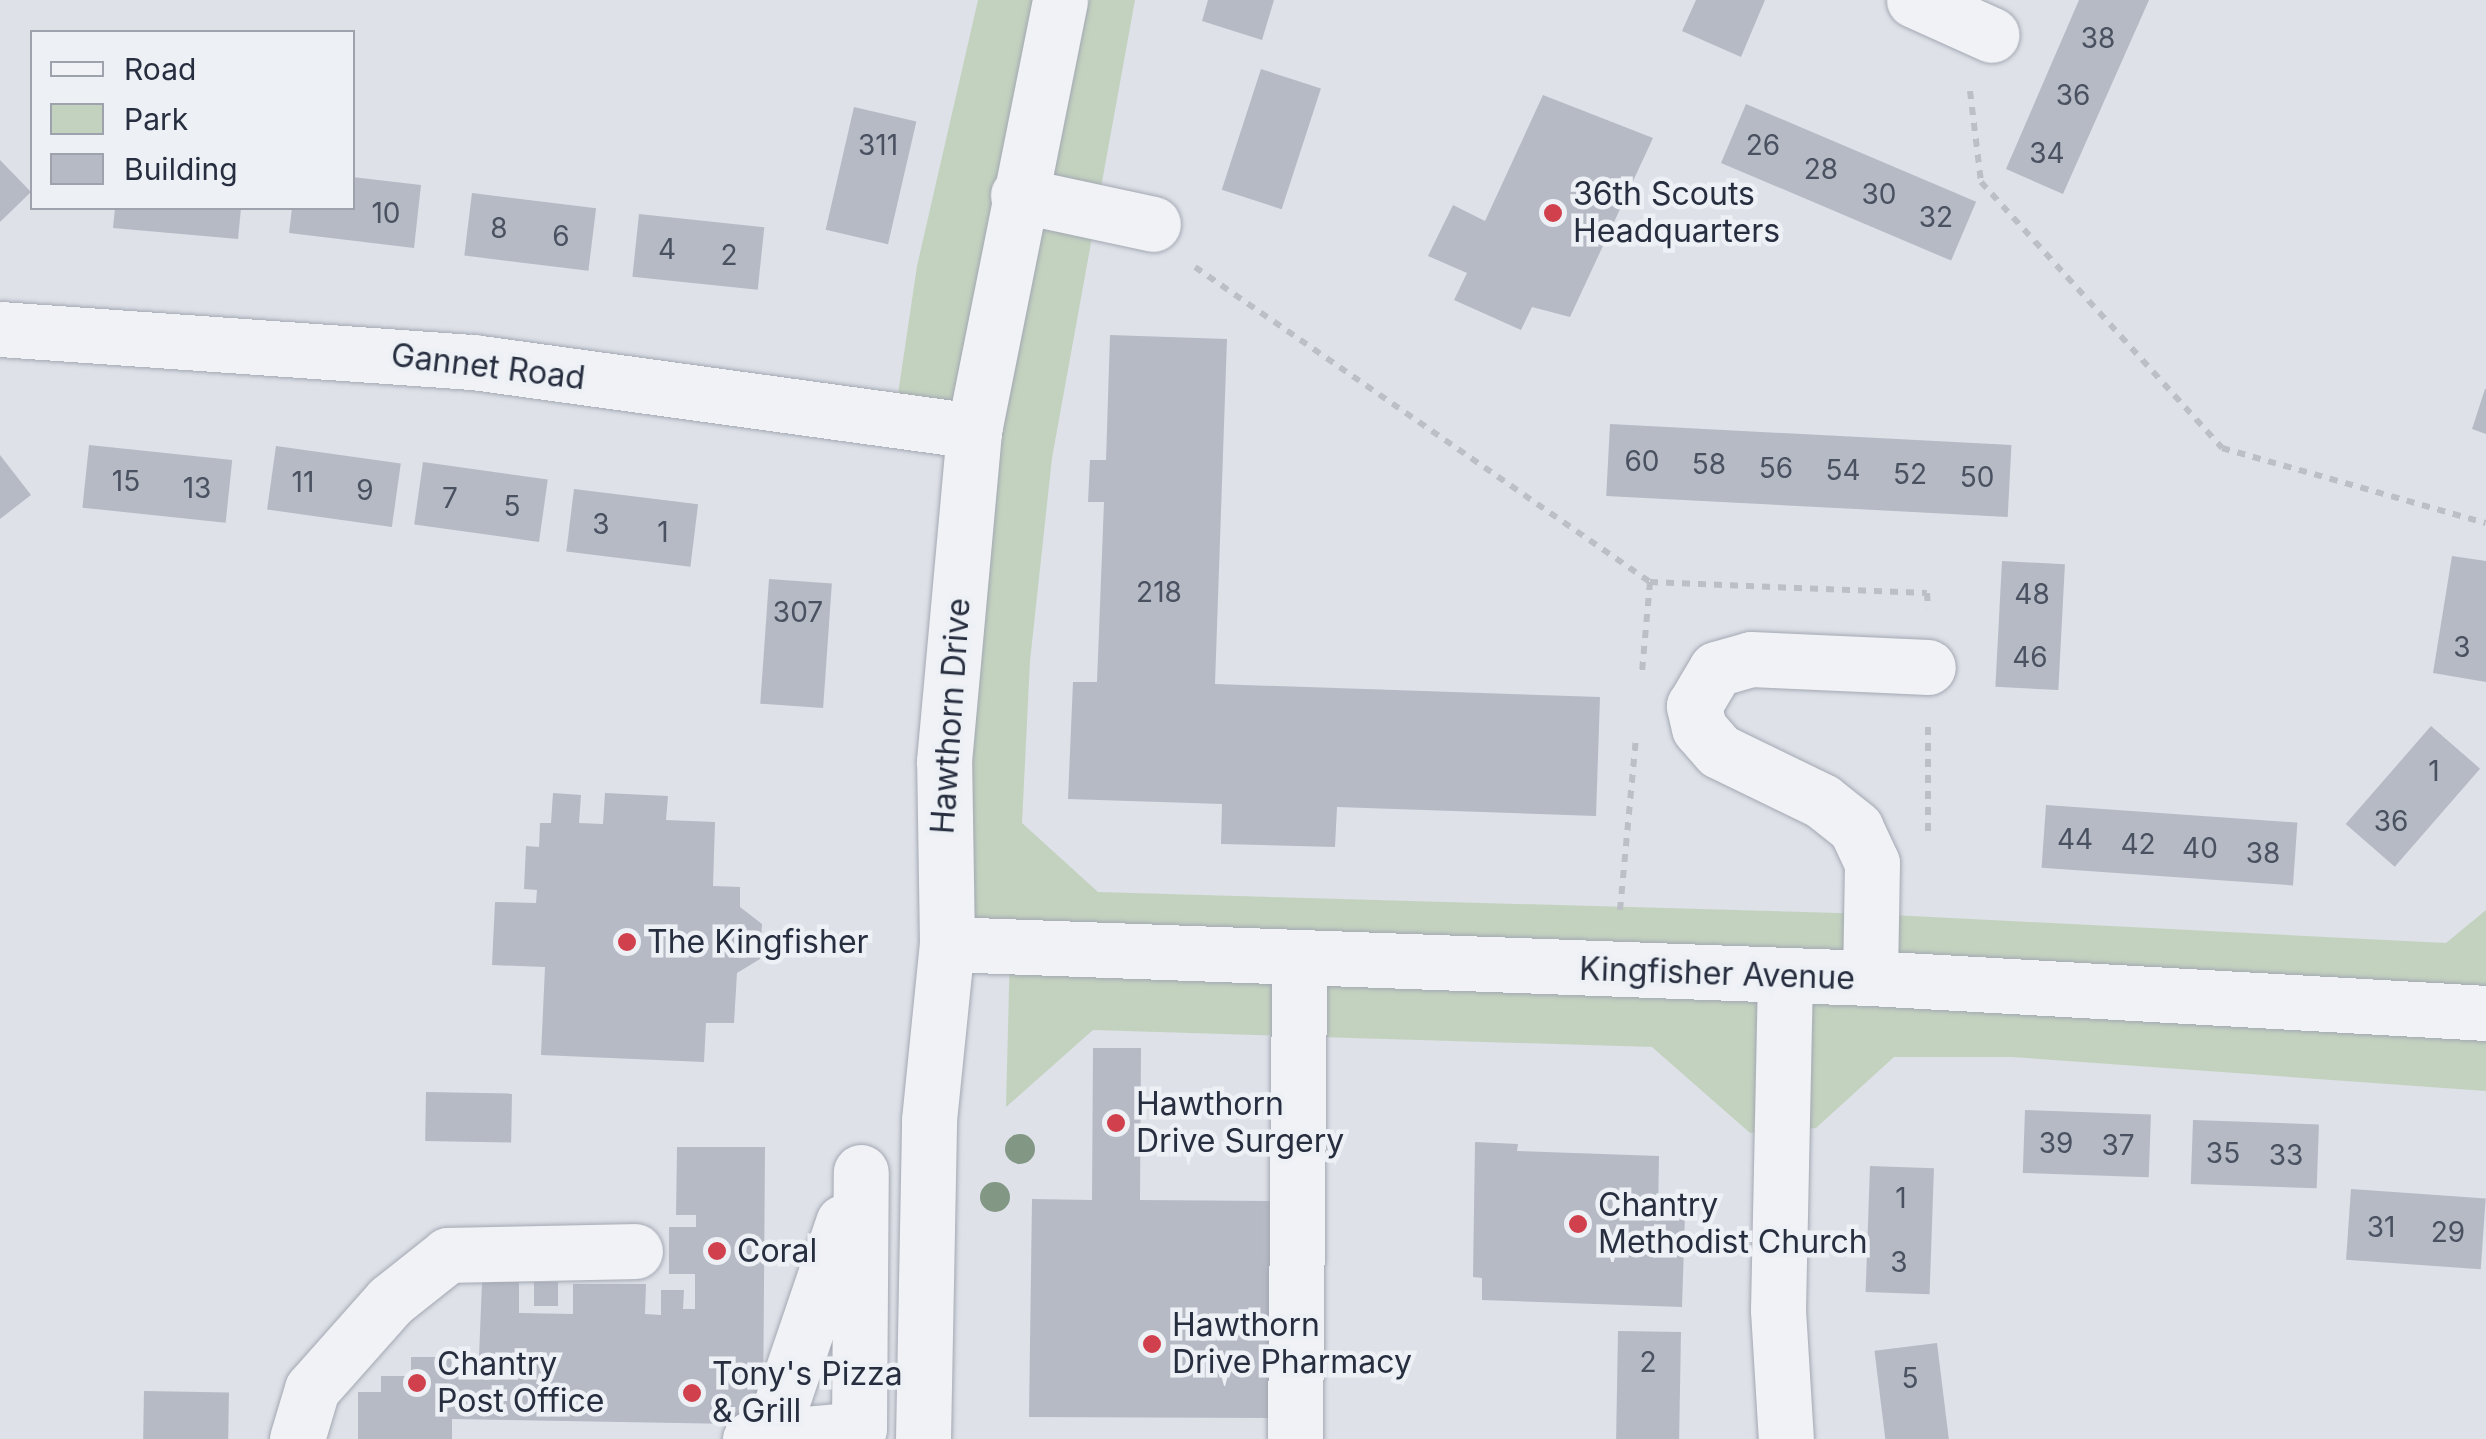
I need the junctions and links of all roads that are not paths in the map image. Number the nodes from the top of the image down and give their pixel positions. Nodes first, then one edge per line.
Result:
1 (1060, 0) edge
2 (1914, 0) edge
3 (1992, 35) dead end
4 (1018, 195) junction
5 (1170, 242) road end
6 (0, 328) edge
7 (974, 431) junction
8 (1928, 667) dead end
9 (947, 944) junction
10 (1299, 960) junction
11 (1785, 976) junction
12 (1870, 978) junction
13 (2486, 1013) edge
14 (634, 1251) dead end
15 (297, 1439) edge
16 (922, 1439) edge
17 (1295, 1439) edge
18 (1786, 1439) edge

1 - 4 street, Hawthorn Drive
2 - 3 street
4 - 5 street
4 - 7 street, Hawthorn Drive
6 - 7 street, Gannet Road
7 - 9 street, Hawthorn Drive
8 - 12 street
9 - 10 street, Kingfisher Avenue
9 - 16 street, Hawthorn Drive
10 - 11 street, Kingfisher Avenue
10 - 17 street
11 - 12 street, Kingfisher Avenue
11 - 18 street
12 - 13 street, Kingfisher Avenue
14 - 15 street

